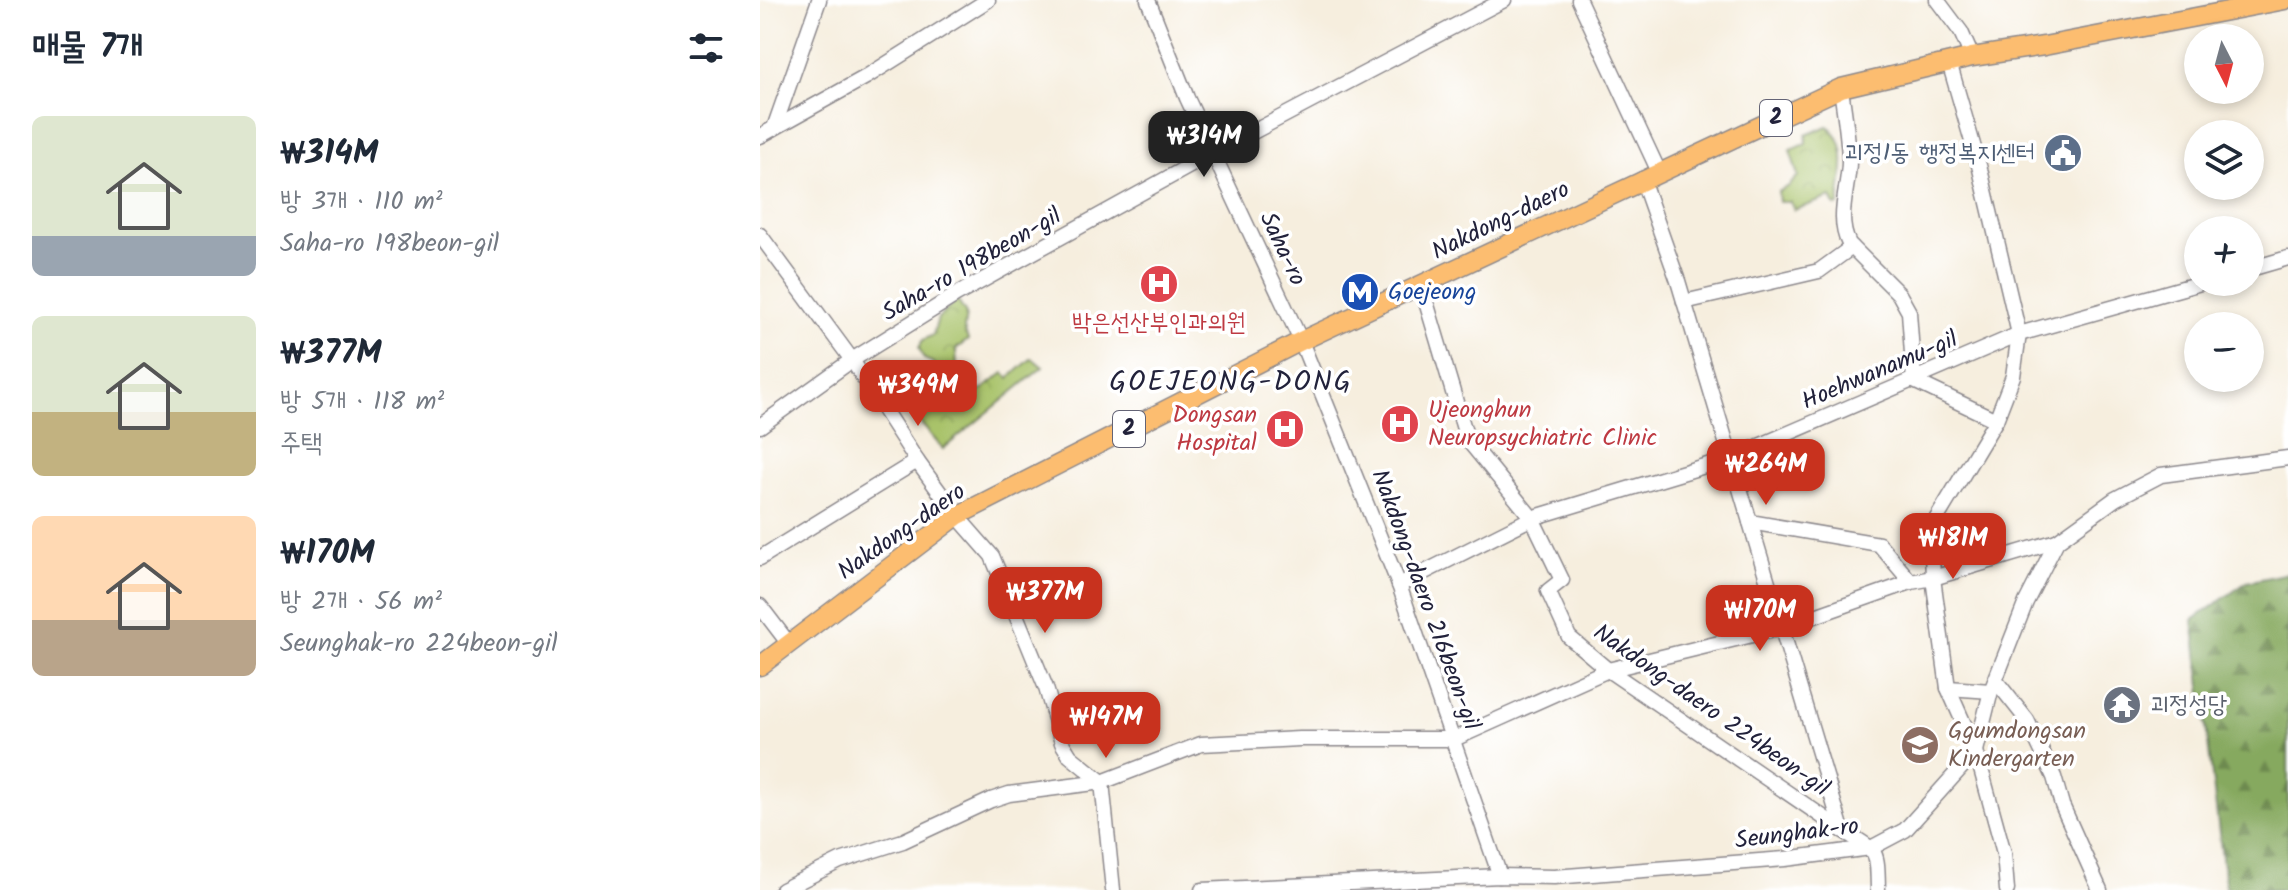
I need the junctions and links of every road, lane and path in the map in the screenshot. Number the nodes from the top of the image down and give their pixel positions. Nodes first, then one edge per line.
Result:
1 (819, 0) edge
2 (988, 0) edge
3 (1148, 0) edge
4 (1504, 0) edge
5 (1579, 0) edge
6 (1937, 0) edge
7 (2285, 0) edge
8 (1972, 57) junction
9 (1949, 62) junction
10 (1841, 88) junction
11 (774, 128) junction
12 (760, 136) edge
13 (1213, 153) junction
14 (1651, 176) junction
15 (760, 235) edge
16 (1852, 247) junction
17 (2288, 258) edge
18 (2264, 265) edge
19 (1421, 285) junction
20 (2184, 288) edge
21 (1684, 302) junction
22 (2019, 334) junction
23 (1301, 341) junction
24 (852, 360) junction
25 (1914, 381) junction
26 (1996, 420) junction
27 (760, 426) edge
28 (1731, 458) junction
29 (2288, 458) edge
30 (917, 461) junction
31 (957, 516) junction
32 (1532, 518) junction
33 (1750, 522) junction
34 (2057, 541) junction
35 (760, 558) edge
36 (1933, 578) junction
37 (1911, 582) junction
38 (1399, 585) junction
39 (760, 606) edge
40 (1781, 628) junction
41 (789, 644) junction
42 (760, 666) edge
43 (1608, 670) junction
44 (1993, 686) junction
45 (1948, 688) junction
46 (1454, 739) junction
47 (1976, 751) junction
48 (1102, 782) junction
49 (1842, 830) junction
50 (1871, 848) junction
51 (1500, 876) junction
52 (782, 890) edge
53 (1113, 890) edge
54 (1202, 890) edge
55 (1878, 890) edge
56 (2007, 890) edge
57 (2100, 890) edge

1 - 11 street
2 - 11 street
3 - 13 street, Saha-ro
4 - 13 street, Saha-ro 198beon-gil
5 - 14 street
6 - 8 street
7 - 8 main road, Nakdong-daero / 2
8 - 9 main road, Nakdong-daero / 2
9 - 10 main road, Nakdong-daero / 2
9 - 22 street
10 - 14 main road, Nakdong-daero / 2
10 - 16 street
11 - 12 street
13 - 23 street, Saha-ro
13 - 24 street, Saha-ro 198beon-gil
14 - 19 main road, Nakdong-daero / 2
14 - 21 street
15 - 24 street
16 - 21 street
16 - 25 street
17 - 18 street
19 - 23 main road, Nakdong-daero / 2
19 - 32 street, Nakdong-daero 224beon-gil
20 - 22 street, Hoehwanamu-gil
21 - 28 street
22 - 25 street, Hoehwanamu-gil
22 - 26 street
23 - 31 main road, Nakdong-daero / 2
23 - 38 street, Nakdong-daero 216beon-gil
24 - 27 street, Saha-ro 198beon-gil
24 - 30 street
25 - 26 street
25 - 28 street, Hoehwanamu-gil
26 - 36 street
28 - 32 street, Hoehwanamu-gil
28 - 33 street
29 - 34 street, Seunghak-ro
30 - 31 street
30 - 35 street
31 - 41 main road, Nakdong-daero / 2
31 - 48 street
32 - 38 street, Hoehwanamu-gil
32 - 43 street, Nakdong-daero 224beon-gil
33 - 37 street
33 - 40 street
34 - 36 street
34 - 44 street, Seunghak-ro
36 - 37 street
36 - 45 street
37 - 40 street
38 - 46 street, Nakdong-daero 216beon-gil
39 - 41 street
40 - 43 street
40 - 49 street
41 - 42 main road, Nakdong-daero / 2
43 - 46 street
43 - 49 street, Nakdong-daero 224beon-gil
44 - 45 street
44 - 47 street, Seunghak-ro
44 - 57 street
45 - 47 street
46 - 48 street
46 - 51 street, Nakdong-daero 216beon-gil
47 - 50 street, Seunghak-ro
47 - 56 street
48 - 52 street
48 - 53 street
49 - 50 street, Nakdong-daero 224beon-gil
50 - 51 street, Seunghak-ro
50 - 55 street
51 - 54 street, Seunghak-ro

